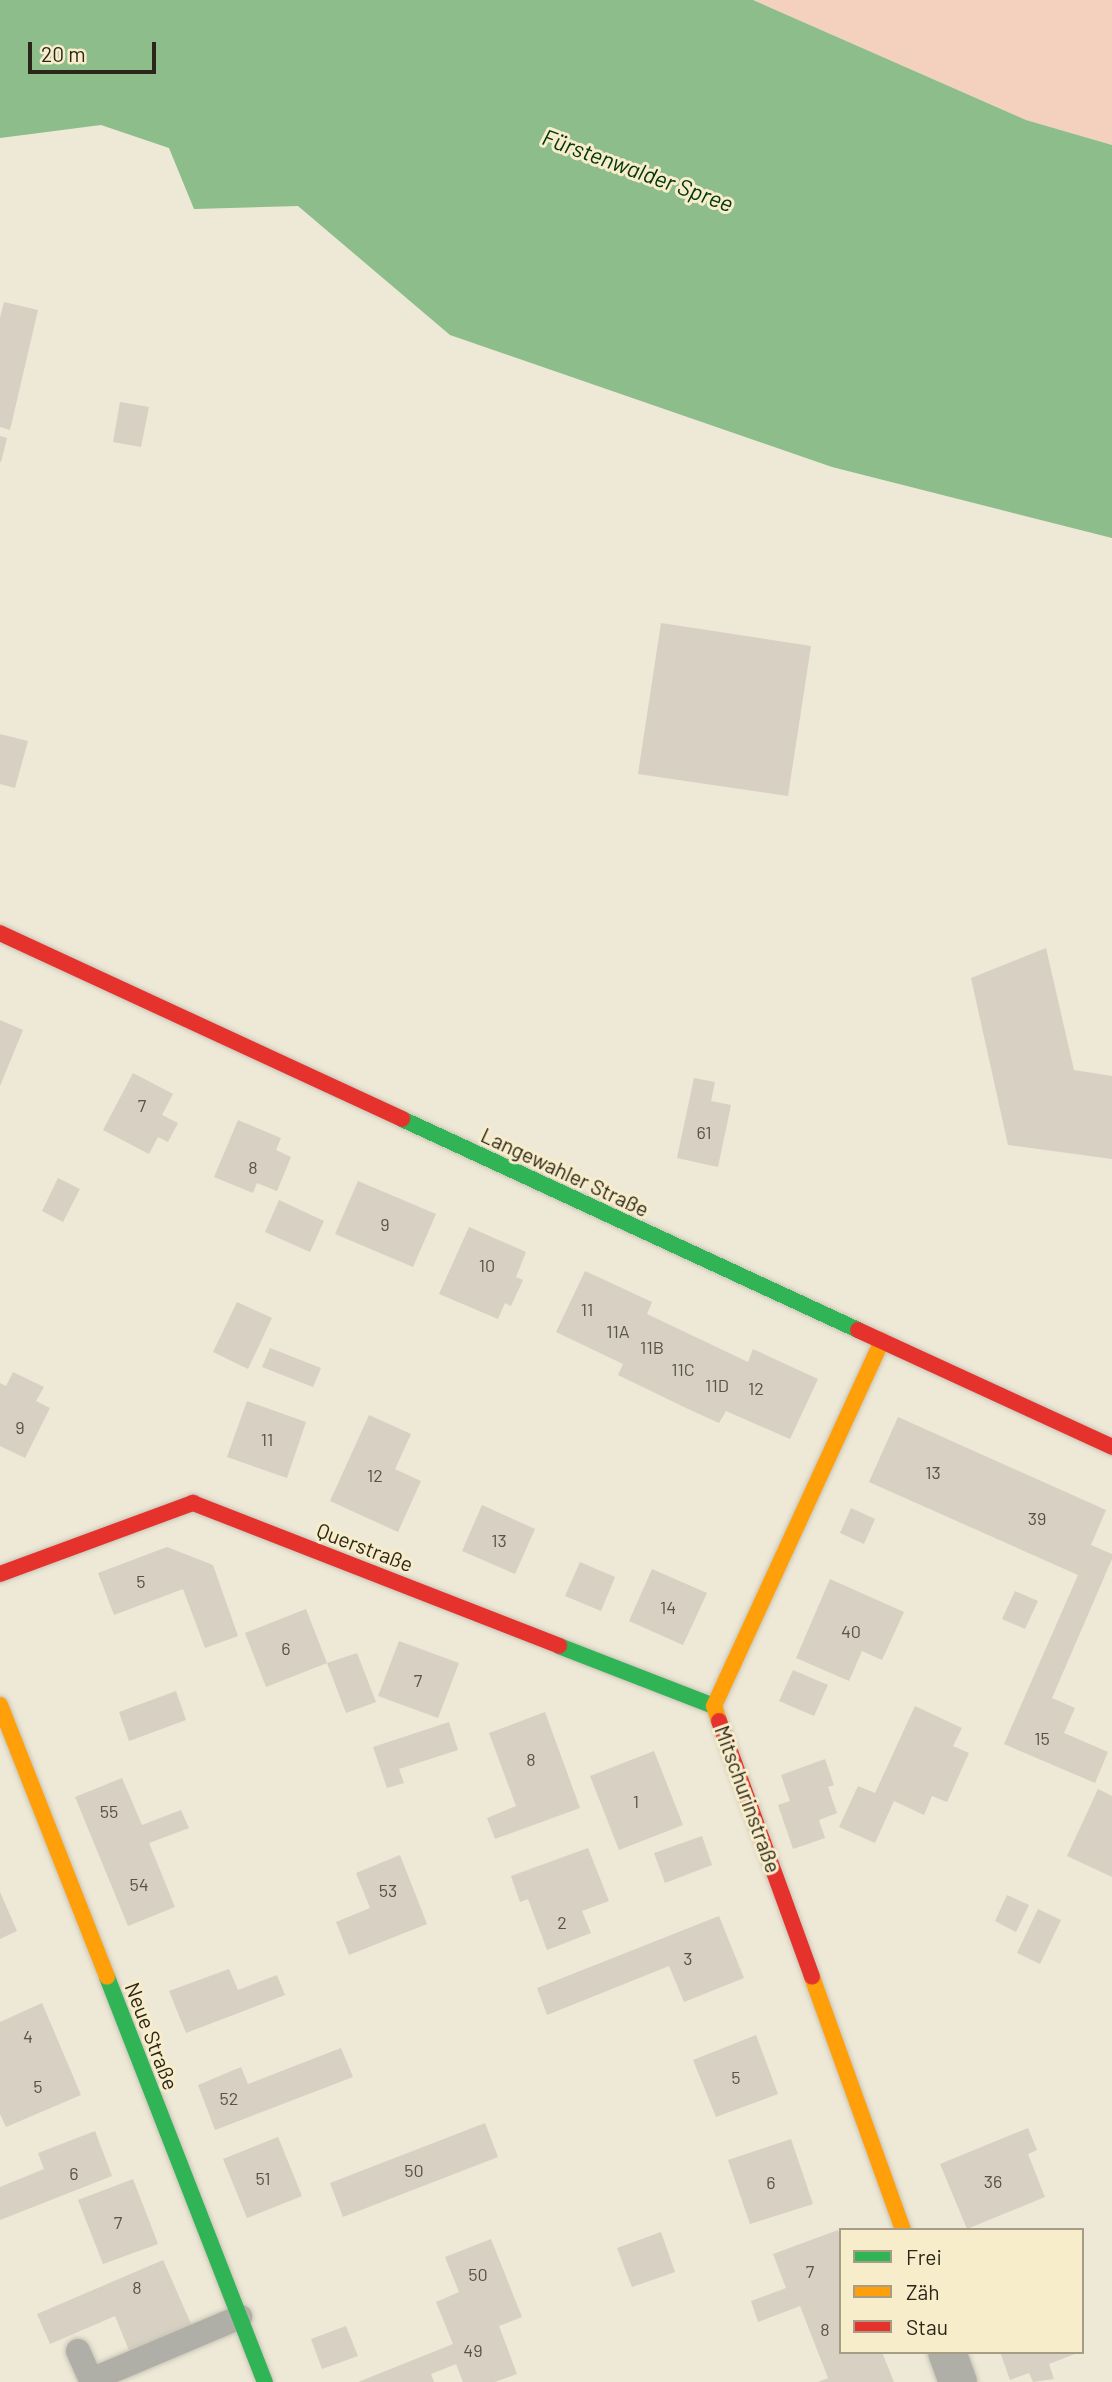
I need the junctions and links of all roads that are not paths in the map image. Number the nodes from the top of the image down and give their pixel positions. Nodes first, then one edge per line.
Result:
1 (0, 933) edge
2 (882, 1341) junction
3 (1112, 1447) edge
4 (0, 1574) edge
5 (0, 1705) edge
6 (714, 1706) junction
7 (902, 2228) edge
8 (240, 2316) junction
9 (78, 2351) dead end
10 (948, 2354) edge
11 (265, 2382) edge
12 (958, 2382) edge

1 - 2 street, Langewahler Straße
2 - 3 street, Langewahler Straße
2 - 6 street, Mitschurinstraße
4 - 6 street, Querstraße
5 - 8 street, Neue Straße
6 - 7 street, Mitschurinstraße
8 - 9 lane
8 - 11 street, Neue Straße
10 - 12 street

